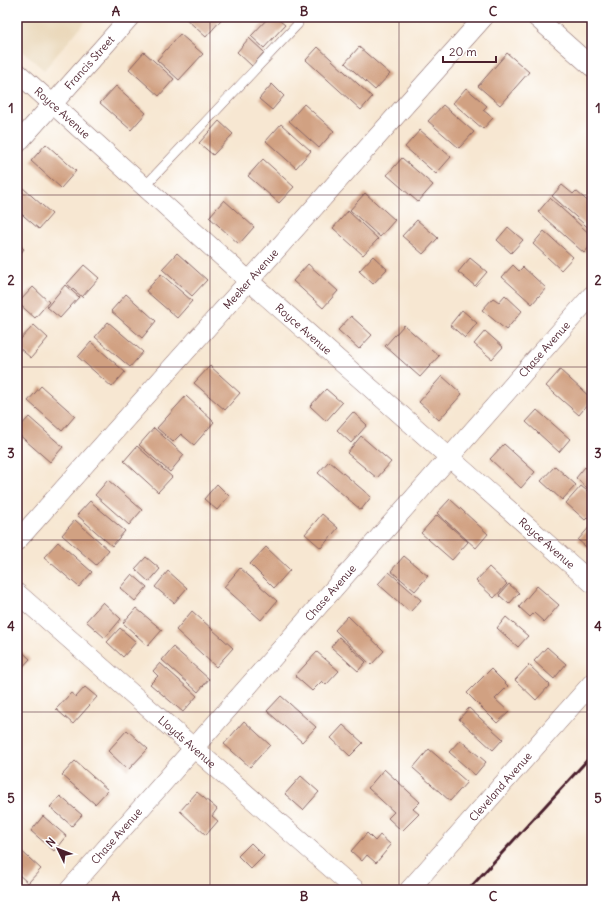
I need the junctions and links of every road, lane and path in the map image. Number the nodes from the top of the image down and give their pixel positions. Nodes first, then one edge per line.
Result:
1 (484, 17) edge
2 (536, 17) edge
3 (126, 18) edge
4 (298, 24) dead end
5 (592, 67) edge
6 (17, 72) edge
7 (53, 104) junction
8 (17, 144) edge
9 (144, 187) junction
10 (249, 281) junction
11 (592, 295) edge
12 (450, 457) junction
13 (17, 541) edge
14 (592, 583) edge
15 (17, 593) edge
16 (592, 683) edge
17 (194, 747) junction
18 (69, 890) edge
19 (356, 890) edge
20 (409, 890) edge

1 - 10 street, Meeker Avenue
2 - 5 street
3 - 7 street, Francis Street
4 - 9 lane
6 - 7 street, Royce Avenue
7 - 8 street, Francis Street
7 - 9 street, Royce Avenue
9 - 10 street, Royce Avenue
10 - 12 street, Royce Avenue
10 - 13 street, Meeker Avenue
11 - 12 street, Chase Avenue
12 - 14 street, Royce Avenue
12 - 17 street, Chase Avenue
15 - 17 street, Lloyds Avenue
16 - 20 street, Cleveland Avenue
17 - 18 street, Chase Avenue
17 - 19 street, Lloyds Avenue

